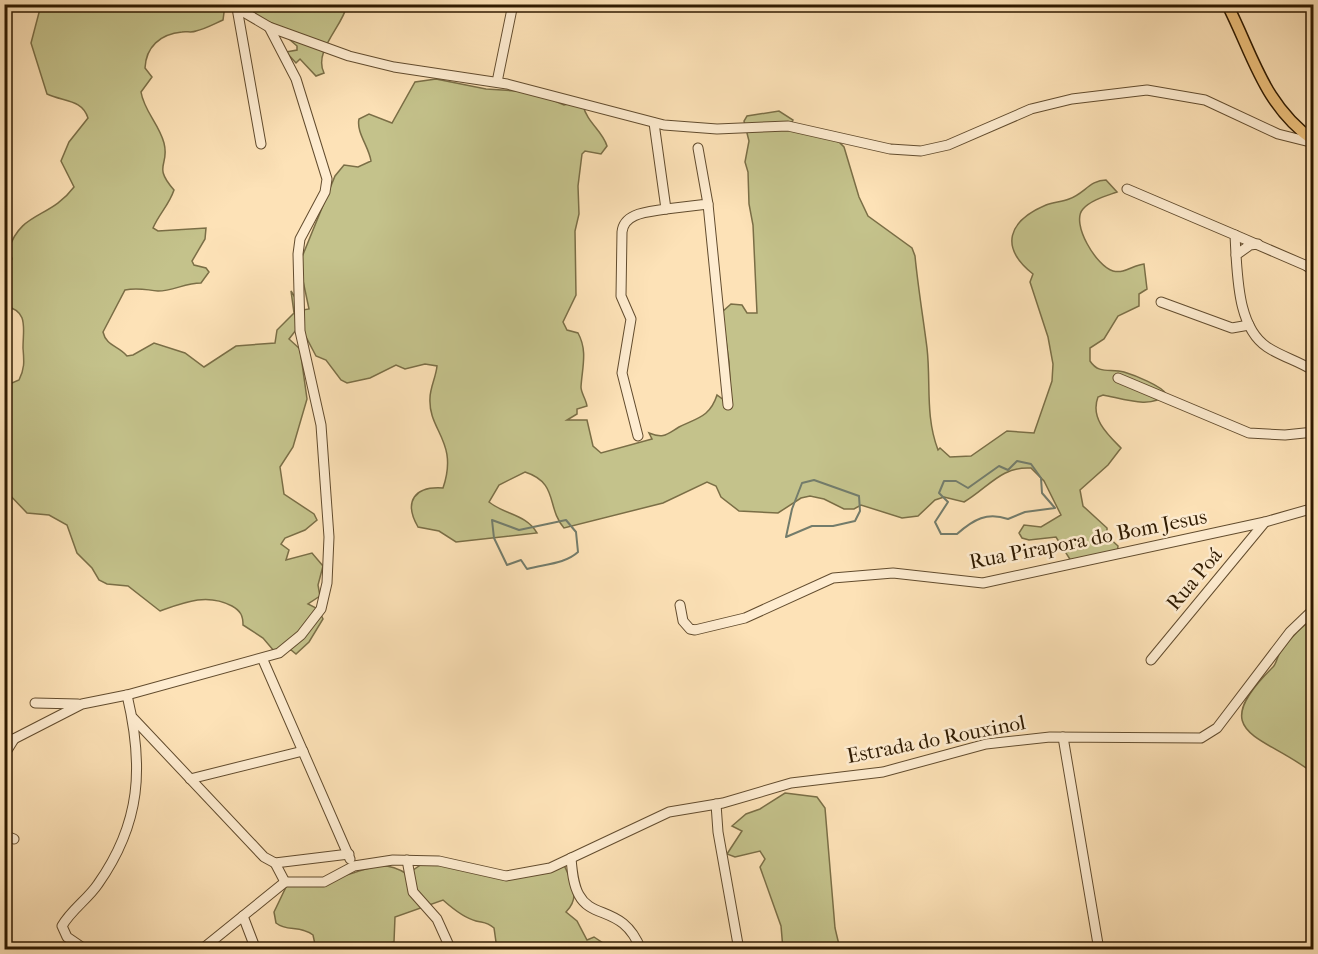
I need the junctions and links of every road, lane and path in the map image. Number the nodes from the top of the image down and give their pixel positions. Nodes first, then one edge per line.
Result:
1 (513, 4) edge
2 (1227, 4) edge
3 (233, 6) edge
4 (269, 27) junction
5 (496, 82) junction
6 (654, 123) junction
7 (1314, 142) edge
8 (261, 144) dead end
9 (698, 148) dead end
10 (1127, 189) dead end
11 (708, 204) junction
12 (666, 209) junction
13 (1235, 235) junction
14 (1258, 244) junction
15 (1236, 255) junction
16 (1314, 255) edge
17 (1311, 268) edge
18 (1161, 302) dead end
19 (1249, 325) junction
20 (1314, 372) edge
21 (1118, 378) dead end
22 (728, 405) dead end
23 (1314, 432) edge
24 (638, 436) dead end
25 (1314, 508) edge
26 (1265, 522) junction
27 (680, 605) dead end
28 (1314, 609) edge
29 (263, 660) junction
30 (1150, 660) dead end
31 (127, 695) junction
32 (35, 703) dead end
33 (82, 704) junction
34 (133, 718) junction
35 (1063, 737) junction
36 (15, 738) junction
37 (4, 744) edge
38 (303, 751) junction
39 (4, 755) edge
40 (190, 779) junction
41 (716, 804) junction
42 (4, 835) edge
43 (14, 839) dead end
44 (349, 854) junction
45 (571, 858) junction
46 (406, 860) junction
47 (274, 862) junction
48 (354, 866) junction
49 (285, 882) junction
50 (243, 916) junction
51 (86, 950) edge
52 (201, 950) edge
53 (256, 950) edge
54 (451, 950) edge
55 (641, 950) edge
56 (739, 950) edge
57 (1099, 950) edge

1 - 5 street
2 - 7 main road
3 - 4 street
3 - 8 street
4 - 5 street
4 - 29 street
5 - 6 street
6 - 7 street
6 - 12 street
9 - 11 street
10 - 13 street
11 - 12 street
11 - 22 street
12 - 24 street
13 - 14 street
13 - 15 street
14 - 15 street
14 - 17 street
15 - 19 street
16 - 17 street
18 - 19 street
19 - 20 street
21 - 23 street
25 - 26 street, Rua Pirapora do Bom Jesus
26 - 27 street, Rua Pirapora do Bom Jesus
26 - 30 street, Rua Poá
28 - 35 street, Estrada do Rouxinol
29 - 31 street
29 - 38 street
31 - 33 street
31 - 34 street
32 - 33 street
33 - 36 street
34 - 40 street
34 - 51 street
35 - 41 street, Estrada do Rouxinol
35 - 57 street
36 - 37 street
36 - 39 street
38 - 40 street
38 - 44 street
40 - 47 street
41 - 45 street, Estrada do Rouxinol
41 - 56 street
42 - 43 street
44 - 47 street
44 - 48 street
45 - 46 street, Estrada do Rouxinol
45 - 55 street
46 - 48 street, Estrada do Rouxinol
46 - 54 street
47 - 49 street
48 - 49 street, Estrada do Rouxinol
49 - 50 street
50 - 52 street
50 - 53 street

